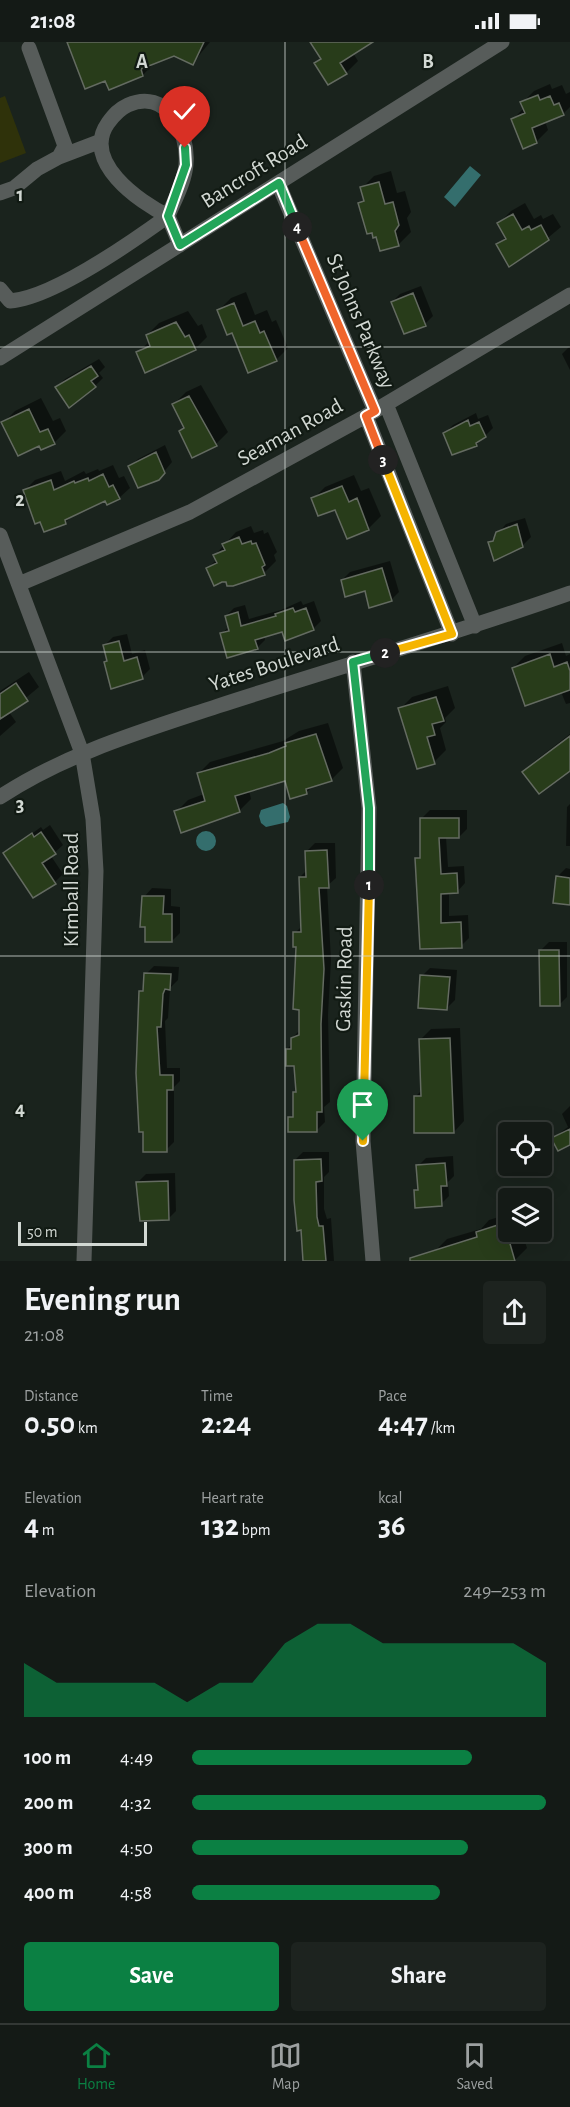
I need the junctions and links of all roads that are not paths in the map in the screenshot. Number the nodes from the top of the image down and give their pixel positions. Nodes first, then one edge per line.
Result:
1 (502, 42) edge
2 (29, 48) dead end
3 (101, 141) junction
4 (59, 157) junction
5 (279, 183) junction
6 (0, 193) edge
7 (168, 216) junction
8 (180, 245) junction
9 (0, 289) edge
10 (570, 296) edge
11 (0, 358) edge
12 (376, 410) junction
13 (0, 535) edge
14 (19, 584) junction
15 (570, 593) edge
16 (476, 626) junction
17 (452, 634) junction
18 (353, 662) junction
19 (82, 753) junction
20 (0, 797) edge
21 (84, 1261) edge
22 (373, 1261) edge

1 - 5 street, Bancroft Road
2 - 4 street
3 - 4 street
3 - 7 street
3 - 7 street
4 - 6 street
5 - 8 street, Bancroft Road
5 - 12 street, St Johns Parkway
7 - 8 street
7 - 9 street
8 - 11 street, Bancroft Road
10 - 12 street, Seaman Road
12 - 14 street, Seaman Road
12 - 16 street, St Johns Parkway
12 - 17 street, St Johns Parkway
13 - 14 street, Kimball Road
14 - 19 street, Kimball Road
15 - 16 street, Yates Boulevard
16 - 17 street, Yates Boulevard
17 - 18 street, Yates Boulevard
18 - 19 street, Yates Boulevard
18 - 22 street, Gaskin Road
19 - 20 street, Yates Boulevard
19 - 21 street, Kimball Road

